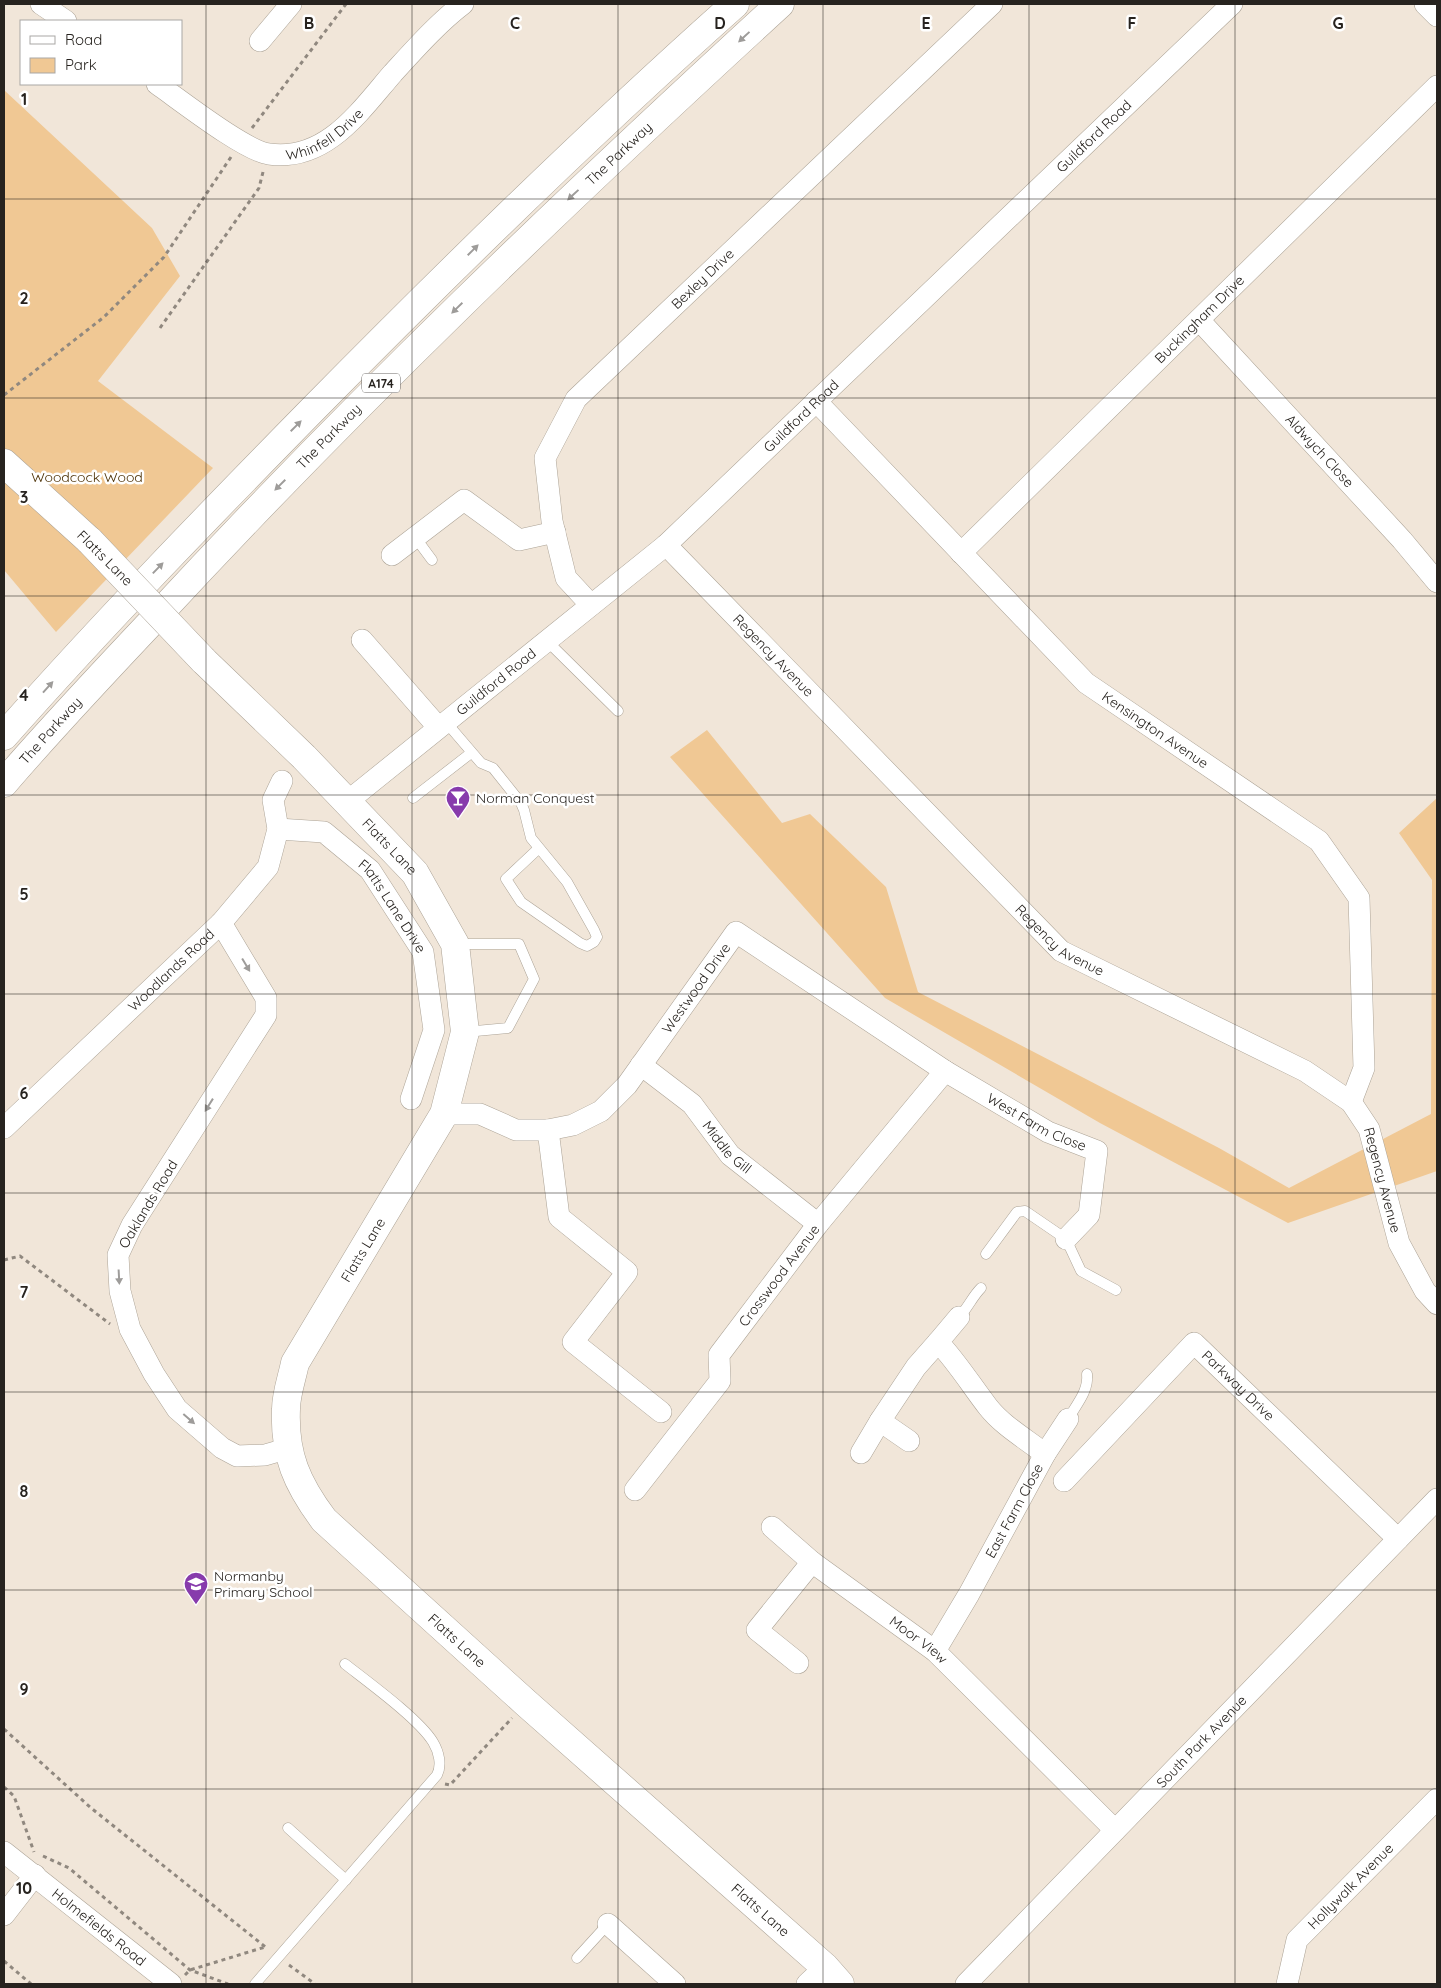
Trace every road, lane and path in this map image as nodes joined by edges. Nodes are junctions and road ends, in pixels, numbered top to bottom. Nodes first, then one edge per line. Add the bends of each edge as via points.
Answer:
1 (41, 4) edge
2 (290, 4) edge
3 (346, 4) edge
4 (463, 4) edge
5 (735, 4) edge
6 (780, 4) edge
7 (992, 4) edge
8 (1232, 4) edge
9 (1425, 4) edge
10 (1437, 16) edge
11 (65, 20) edge
12 (260, 41) dead end
13 (158, 85) edge
14 (1437, 86) edge
15 (241, 142) junction
16 (268, 154) junction
17 (1199, 320) junction
18 (160, 328) dead end
19 (4, 395) edge
20 (816, 401) junction
21 (4, 463) edge
22 (555, 532) junction
23 (415, 537) junction
24 (666, 545) junction
25 (961, 552) junction
26 (392, 555) dead end
27 (432, 560) dead end
28 (1437, 582) edge
29 (591, 604) junction
30 (362, 640) dead end
31 (546, 640) junction
32 (618, 711) dead end
33 (442, 724) junction
34 (4, 736) edge
35 (472, 753) junction
36 (282, 781) dead end
37 (4, 783) edge
38 (413, 798) dead end
39 (348, 801) junction
40 (278, 829) junction
41 (539, 848) junction
42 (432, 903) junction
43 (403, 921) junction
44 (221, 923) junction
45 (455, 944) junction
46 (466, 1032) junction
47 (641, 1065) junction
48 (945, 1070) junction
49 (411, 1099) dead end
50 (1351, 1102) junction
51 (444, 1114) junction
52 (4, 1128) edge
53 (548, 1130) junction
54 (818, 1224) junction
55 (1066, 1239) junction
56 (986, 1254) dead end
57 (4, 1260) edge
58 (981, 1288) dead end
59 (1116, 1290) dead end
60 (1437, 1304) edge
61 (959, 1317) joint
62 (130, 1329) junction
63 (938, 1342) junction
64 (1087, 1374) dead end
65 (661, 1412) dead end
66 (1068, 1419) joint
67 (880, 1422) junction
68 (909, 1441) dead end
69 (289, 1448) junction
70 (861, 1453) dead end
71 (1045, 1454) junction
72 (1064, 1481) dead end
73 (636, 1490) dead end
74 (1437, 1499) edge
75 (772, 1527) dead end
76 (1398, 1539) junction
77 (812, 1562) junction
78 (935, 1651) junction
79 (798, 1663) dead end
80 (346, 1664) dead end
81 (526, 1703) junction
82 (4, 1729) edge
83 (431, 1782) junction
84 (4, 1787) edge
85 (1437, 1800) edge
86 (288, 1828) dead end
87 (1115, 1830) junction
88 (27, 1851) dead end
89 (4, 1852) edge
90 (34, 1852) junction
91 (35, 1875) junction
92 (346, 1880) junction
93 (4, 1915) edge
94 (608, 1924) joint
95 (265, 1947) junction
96 (278, 1957) junction
97 (576, 1958) dead end
98 (4, 1961) edge
99 (190, 1970) junction
100 (824, 1978) edge
101 (177, 1981) edge
102 (31, 1984) edge
103 (228, 1984) edge
104 (255, 1984) edge
105 (314, 1984) edge
106 (675, 1984) edge
107 (966, 1984) edge
108 (1287, 1984) edge

1 - 11 street
2 - 12 street
3 - 15 path
4 - 16 street, Whinfell Drive via 394,73 359,115 332,139 297,153
34 -> 5 main road, A174 via 92,637 364,358 539,185
6 -> 37 main road, The Parkway / A174 via 566,201 369,395 249,516
7 - 22 street, Bexley Drive via 576,399 545,458
8 - 20 street, Guildford Road
9 - 10 street
13 - 15 street, Whinfell Drive
14 - 17 street, Buckingham Drive
15 - 16 street, Whinfell Drive
15 - 19 path via 164,257 104,317
16 - 18 path via 259,188
17 - 25 street, Buckingham Drive
17 - 28 street, Aldwych Close
20 - 24 street, Guildford Road
20 - 25 street, Kensington Avenue
21 - 39 main road, Flatts Lane, bridge via 90,541 203,660
22 - 23 street via 519,540 464,500
22 - 29 street, Bexley Drive via 566,578
23 - 26 street
23 - 27 lane
24 - 29 street, Guildford Road
24 - 50 street, Regency Avenue via 1061,951 1305,1072
25 - 50 street, Kensington Avenue via 1086,683 1319,841 1354,890 1359,898 1364,1068
29 - 31 street, Guildford Road
30 - 33 street
31 - 32 lane
31 - 33 street, Guildford Road
33 - 35 lane
33 - 39 street, Guildford Road
35 - 38 lane
35 - 41 lane via 481,763 493,768 521,804 527,830
36 - 40 street, Woodlands Road via 273,800
39 - 42 main road, Flatts Lane via 415,874
40 - 43 street, Flatts Lane Drive via 324,832 370,870
40 - 44 street, Woodlands Road via 268,867
41 - 41 lane via 567,882 594,930 597,937 587,946 521,902 506,879
42 - 43 street
42 - 45 main road, Flatts Lane
43 - 49 street, Flatts Lane Drive via 423,952 434,1030
44 - 52 street, Woodlands Road
44 -> 62 street, Oaklands Road via 266,998 266,1015 132,1225 118,1255 120,1292
45 - 46 main road, Flatts Lane
45 - 46 lane via 519,944 534,979 508,1028
46 - 51 main road, Flatts Lane
47 - 48 street, Westwood Drive via 736,932
47 - 53 street, Westwood Drive via 602,1111 573,1125
47 - 54 street, Middle Gill via 692,1104 730,1155
48 - 54 street, Crosswood Avenue
48 - 55 street, West Farm Close via 1048,1132 1097,1151 1089,1215
50 - 60 street, Regency Avenue via 1369,1129 1398,1243 1425,1291
51 - 53 street, Westwood Drive via 480,1114 516,1130
51 - 69 main road, Flatts Lane via 295,1364 286,1408
53 - 65 street via 559,1217 627,1272 573,1342
54 - 73 street, Crosswood Avenue via 719,1355 720,1381
55 - 56 lane via 1021,1210
55 - 59 lane via 1081,1271
57 - 62 path via 20,1256 116,1329
58 - 61 lane
61 - 63 street
62 -> 69 street, Oaklands Road via 177,1409 222,1448 237,1456 265,1455
63 - 67 street via 916,1367
63 - 71 street, East Farm Close via 962,1369 988,1407
64 - 66 lane via 1088,1382
66 - 71 street
67 - 68 street
67 - 70 street
69 - 81 main road, Flatts Lane via 304,1492 324,1520
71 - 78 street, East Farm Close
72 - 76 street, Parkway Drive via 1194,1343
74 - 76 street, South Park Avenue
75 - 77 street, Moor View
76 - 87 street, South Park Avenue
77 - 78 street, Moor View
77 - 79 street via 757,1630
78 - 87 street, Moor View
80 - 83 lane via 432,1741 440,1769
81 - 83 path via 450,1785
81 - 100 main road, Flatts Lane
82 - 95 path via 91,1808
83 - 92 lane
84 - 90 path via 14,1796
85 - 108 street, Hollywalk Avenue via 1297,1940
86 - 92 lane
87 - 107 street, South Park Avenue
88 - 90 path
89 - 91 street, Holmefields Road
90 - 99 path via 69,1868
91 - 93 street
91 - 101 street, Holmefields Road
92 - 96 lane
94 - 97 lane
94 - 106 street
95 - 96 path
95 - 99 path
96 - 104 lane
96 - 105 path
98 - 102 path
99 - 101 path
99 - 103 path

